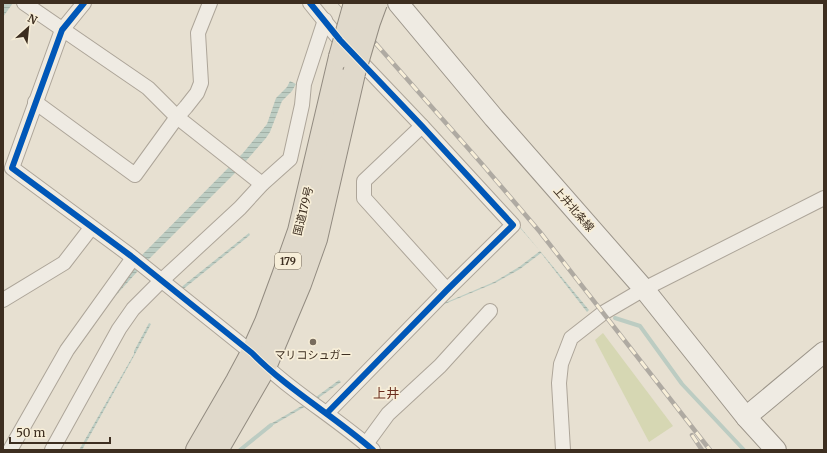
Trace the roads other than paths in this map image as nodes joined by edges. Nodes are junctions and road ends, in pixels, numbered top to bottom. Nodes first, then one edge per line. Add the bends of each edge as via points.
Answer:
1 (24, 3) edge
2 (84, 3) edge
3 (210, 3) edge
4 (310, 3) edge
5 (355, 3) edge
6 (376, 3) edge
7 (398, 3) edge
8 (325, 20) junction
9 (62, 30) junction
10 (34, 102) junction
11 (177, 117) junction
12 (422, 126) junction
13 (262, 184) junction
14 (824, 198) edge
15 (90, 228) junction
16 (132, 258) junction
17 (162, 281) junction
18 (644, 289) junction
19 (447, 290) junction
20 (3, 300) edge
21 (490, 311) dead end
22 (824, 352) edge
23 (258, 360) junction
24 (327, 413) junction
25 (746, 417) junction
26 (369, 447) edge
27 (10, 450) edge
28 (52, 450) edge
29 (197, 450) edge
30 (218, 450) edge
31 (562, 450) edge
32 (776, 450) edge

1 - 9 street
2 - 9 street
3 - 11 street via 198,33 201,83 197,93
4 - 8 street
5 - 23 highway, 国道179号 / 179, bridge via 299,231 266,322
6 - 23 highway, 国道179号 / 179, bridge via 354,73 316,239 300,284
7 - 18 main road, 上井北条線 via 494,118
8 - 12 street via 340,40
8 - 13 street via 304,84 302,106 290,158
9 - 10 street
9 - 11 street via 148,88
10 - 11 street via 135,175
10 - 15 street via 12,168
11 - 13 street
12 - 19 street via 364,181 364,198
12 - 19 street via 513,225
13 - 17 street
14 - 18 street
15 - 16 street
15 - 20 street via 64,263
16 - 17 street
16 - 27 street via 67,350
17 - 23 street
17 - 28 street via 133,309 119,329
18 - 25 main road, 上井北条線
18 - 31 street via 603,313 571,338 561,364 559,383
19 - 24 street
21 - 26 street via 440,366 388,414
22 - 25 main road
23 - 24 street
23 - 29 highway, 国道179号 / 179 via 237,381
23 - 30 highway, 国道179号 / 179
24 - 26 street
25 - 32 main road, 上井北条線

